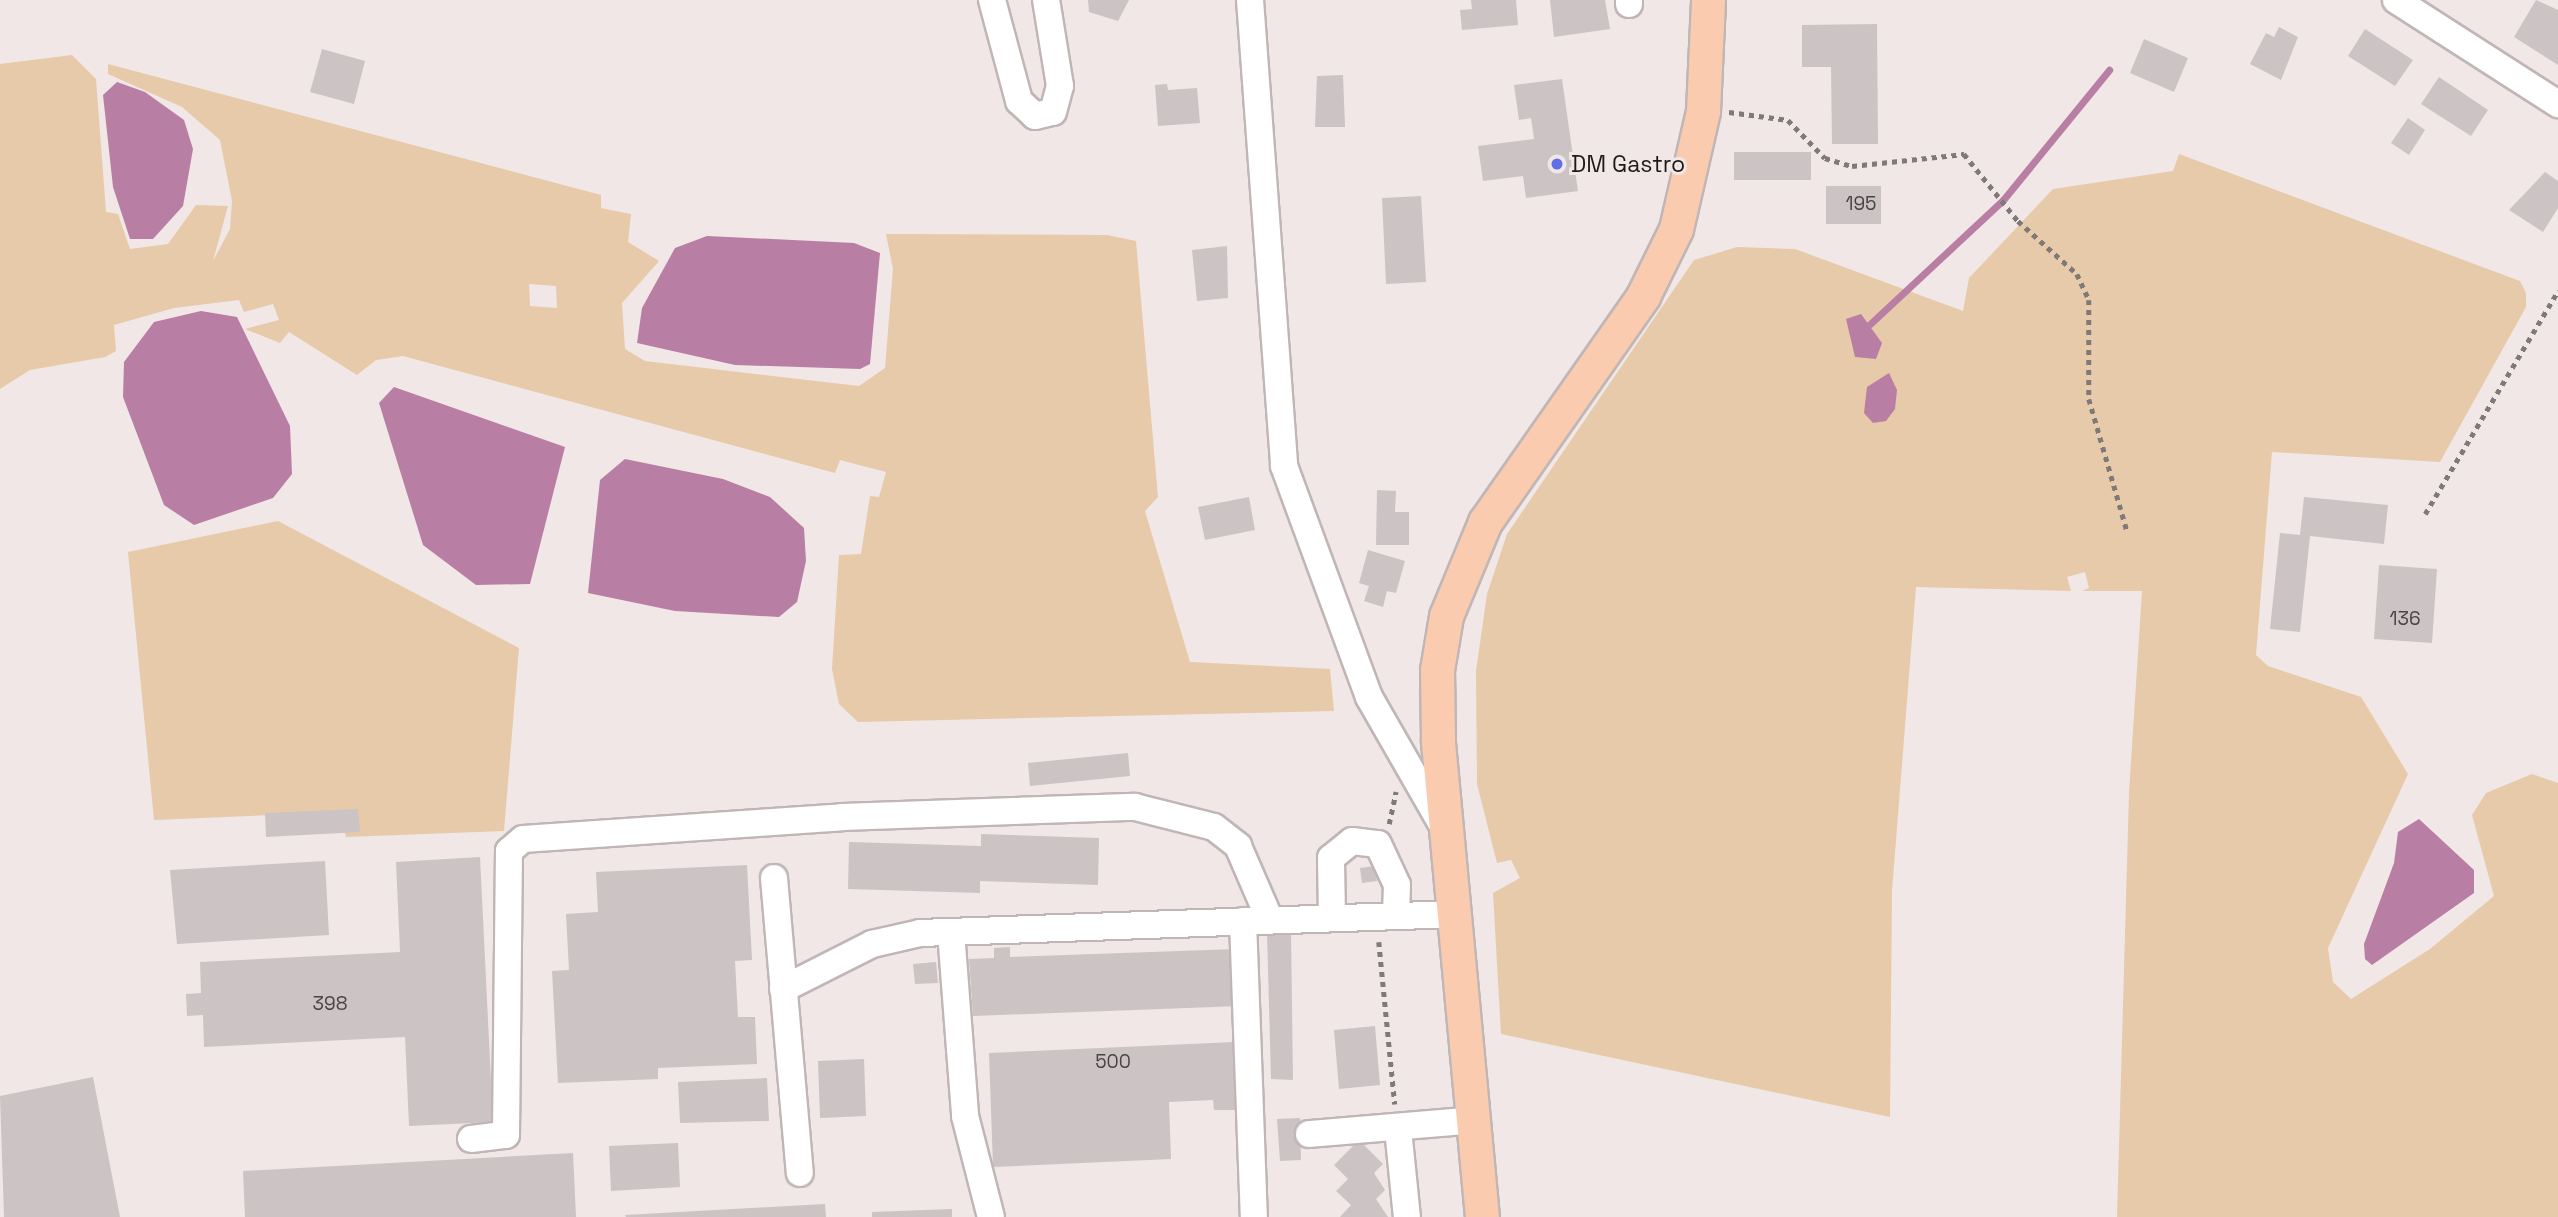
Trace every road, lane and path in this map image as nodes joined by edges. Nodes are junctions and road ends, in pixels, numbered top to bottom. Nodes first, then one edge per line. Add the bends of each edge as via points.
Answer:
1 (992, 0) edge
2 (1046, 0) edge
3 (1250, 0) edge
4 (1708, 0) edge
5 (2396, 0) edge
6 (2558, 103) edge
7 (1703, 111) junction
8 (2558, 291) edge
9 (2425, 514) dead end
10 (2127, 531) dead end
11 (1410, 785) dead end
12 (1445, 830) junction
13 (1387, 863) junction
14 (774, 878) dead end
15 (1455, 914) junction
16 (1386, 916) junction
17 (1332, 918) junction
18 (1270, 920) junction
19 (1243, 921) junction
20 (951, 932) junction
21 (783, 989) junction
22 (1475, 1120) junction
23 (1398, 1129) junction
24 (1309, 1134) dead end
25 (471, 1139) dead end
26 (800, 1173) dead end
27 (991, 1217) edge
28 (1254, 1217) edge
29 (1407, 1217) edge
30 (1482, 1217) edge

1 - 2 street via 1020,101 1035,116 1053,112 1060,86
3 - 12 street via 1284,466 1369,697
4 - 7 main road
5 - 6 street
7 - 10 path via 1768,113 1788,120 1825,158 1852,166 1964,154 2018,221 2077,274 2089,300 2089,399
7 - 12 main road via 1685,205 1661,263 1485,522 1463,567 1437,670
8 - 9 path
11 - 13 path via 1391,800
12 - 15 main road
13 - 16 street via 1397,885
13 - 17 street via 1378,844 1352,841 1331,858
14 - 21 street
15 - 16 street
15 - 22 main road
16 - 17 street
16 - 23 path
17 - 18 street
18 - 19 street
18 - 25 street via 1238,846 1214,827 1135,807 842,817 523,839 509,851 506,1135
19 - 20 street
19 - 28 street
20 - 21 street via 872,944
20 - 27 street via 965,1116
21 - 26 street
22 - 23 street
22 - 30 main road
23 - 24 street
23 - 29 street

